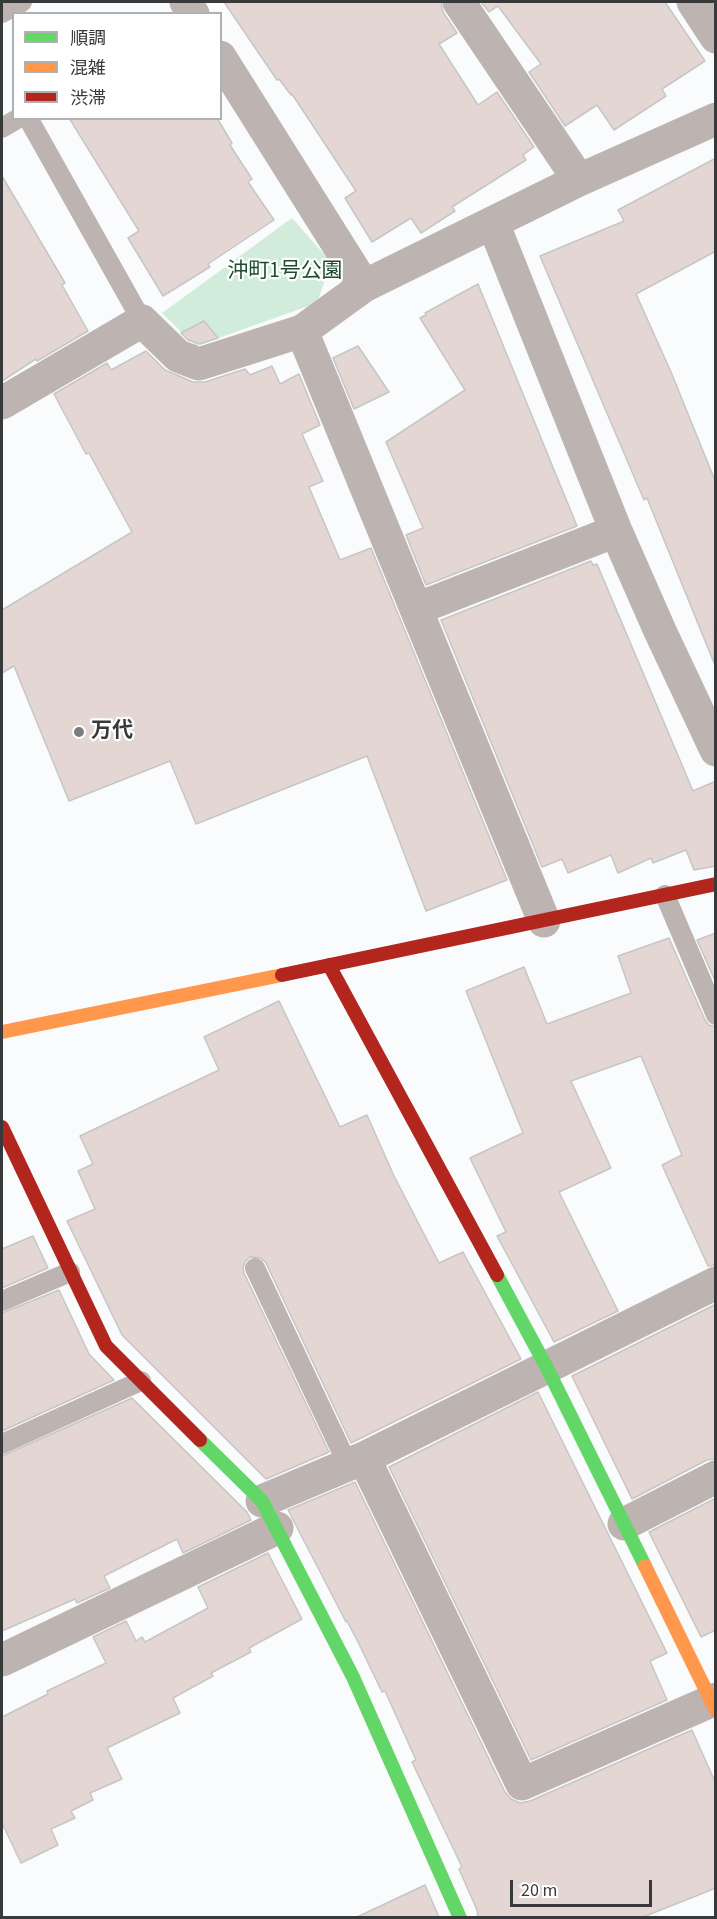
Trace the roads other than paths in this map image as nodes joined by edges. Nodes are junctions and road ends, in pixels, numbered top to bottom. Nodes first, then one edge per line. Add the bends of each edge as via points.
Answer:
1 (22, 2) edge
2 (459, 2) edge
3 (693, 2) edge
4 (2, 13) edge
5 (716, 37) edge
6 (222, 60) edge
7 (716, 119) edge
8 (16, 120) edge
9 (29, 120) edge
10 (2, 129) edge
11 (579, 180) junction
12 (493, 223) junction
13 (364, 286) junction
14 (142, 321) junction
15 (302, 330) junction
16 (2, 403) edge
17 (616, 531) junction
18 (417, 609) junction
19 (716, 750) edge
20 (716, 884) edge
21 (665, 895) junction
22 (544, 921) junction
23 (329, 965) junction
24 (716, 1015) edge
25 (2, 1032) edge
26 (2, 1127) edge
27 (255, 1268) dead end
28 (70, 1272) junction
29 (716, 1283) edge
30 (2, 1301) edge
31 (547, 1368) junction
32 (141, 1381) junction
33 (2, 1444) edge
34 (356, 1461) junction
35 (716, 1477) edge
36 (269, 1515) junction
37 (624, 1524) junction
38 (2, 1660) edge
39 (714, 1704) edge
40 (460, 1917) edge

1 - 4 lane
2 - 11 street
3 - 5 street
6 - 13 street
7 - 11 street
8 - 10 lane
9 - 14 lane
11 - 12 street
12 - 13 street
12 - 17 street
13 - 15 street
14 - 15 street via 178,357 199,364
14 - 16 street
15 - 18 street
17 - 18 street
17 - 19 street
18 - 22 street
20 - 21 street
21 - 22 street
21 - 24 lane
22 - 23 street
23 - 25 street
23 - 31 street
26 - 28 street
27 - 34 lane
28 - 30 lane
28 - 32 street via 106,1346
29 - 31 street
31 - 34 street
31 - 37 street
32 - 33 lane
32 - 36 street
34 - 36 street
34 - 39 street via 522,1784
35 - 37 street
36 - 38 street
36 - 40 street via 353,1677
37 - 39 street

